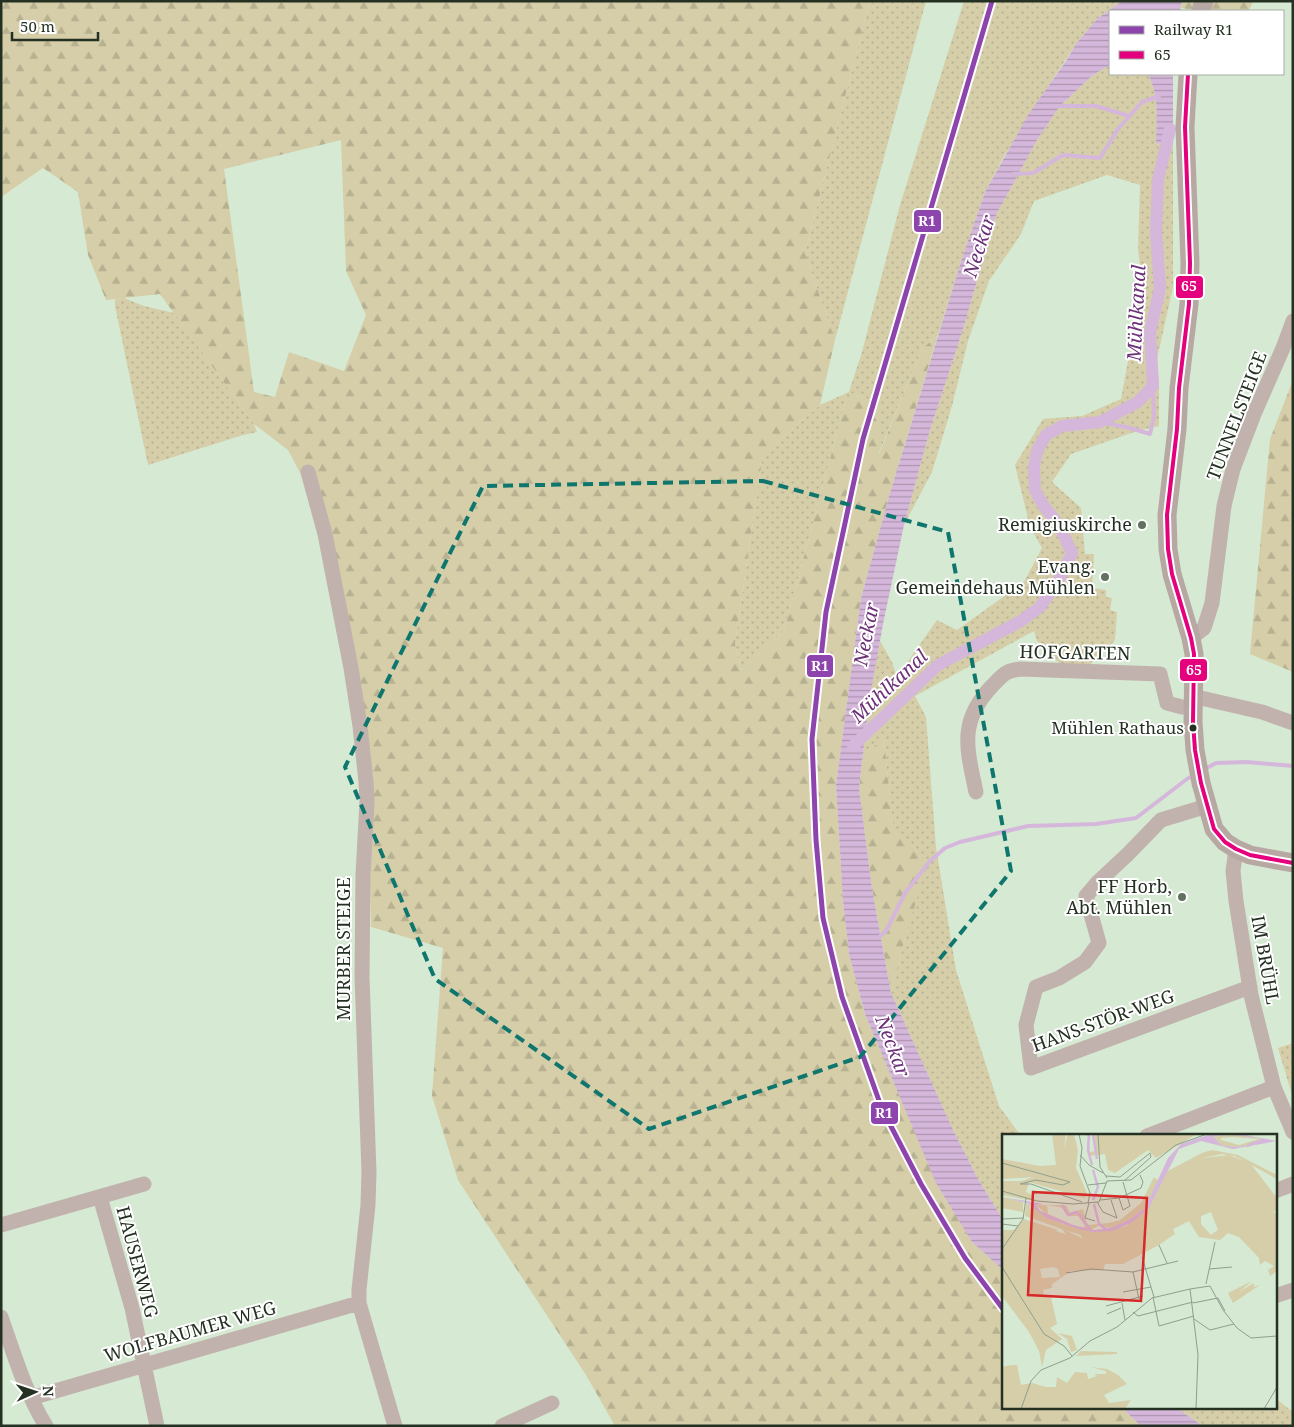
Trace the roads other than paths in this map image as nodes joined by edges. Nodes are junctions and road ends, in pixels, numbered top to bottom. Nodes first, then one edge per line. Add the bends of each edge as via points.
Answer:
1 (1188, 75) edge
2 (1293, 321) edge
3 (308, 472) dead end
4 (1191, 638) junction
5 (1194, 702) junction
6 (1293, 723) edge
7 (976, 792) dead end
8 (1207, 806) junction
9 (1236, 849) junction
10 (1293, 863) edge
11 (1250, 987) junction
12 (1274, 1087) junction
13 (1293, 1132) edge
14 (1152, 1134) edge
15 (144, 1184) dead end
16 (1293, 1184) edge
17 (1276, 1191) edge
18 (100, 1197) junction
19 (1, 1225) edge
20 (1293, 1290) edge
21 (1276, 1296) edge
22 (359, 1303) junction
23 (1, 1317) edge
24 (144, 1365) junction
25 (31, 1398) junction
26 (552, 1403) dead end
27 (46, 1426) edge
28 (157, 1426) edge
29 (395, 1426) edge
30 (502, 1426) edge

1 - 4 main road via 1185,127 1190,263 1167,515 1172,574
2 - 4 street, TUNNELSTEIGE via 1233,469 1224,506 1212,603 1204,628
3 - 22 street, MURBER STEIGE via 325,534 348,653 366,782 362,977 369,1172
4 - 5 main road
5 - 6 street via 1201,698
5 - 7 street, HOFGARTEN via 1182,707 1167,702 1160,674 1009,671 988,690 970,718 967,748
5 - 8 main road via 1196,755
8 - 9 main road via 1214,829
8 - 11 street, HANS-STÖR-WEG via 1161,820 1086,896 1099,943 1085,962 1036,988 1026,1024 1030,1068
9 - 10 main road
9 - 11 street, IM BRÜHL via 1235,892
11 - 12 street, IM BRÜHL
12 - 13 street, IM BRÜHL
12 - 14 street
15 - 18 street
16 - 17 street
18 - 19 street
18 - 24 street, HAUSERWEG via 132,1308
20 - 21 street
22 - 24 street, WOLFBAUMER WEG
22 - 29 street, MURBER STEIGE
23 - 25 street
24 - 25 street, WOLFBAUMER WEG
24 - 28 street, HAUSERWEG
25 - 27 street
26 - 30 street

